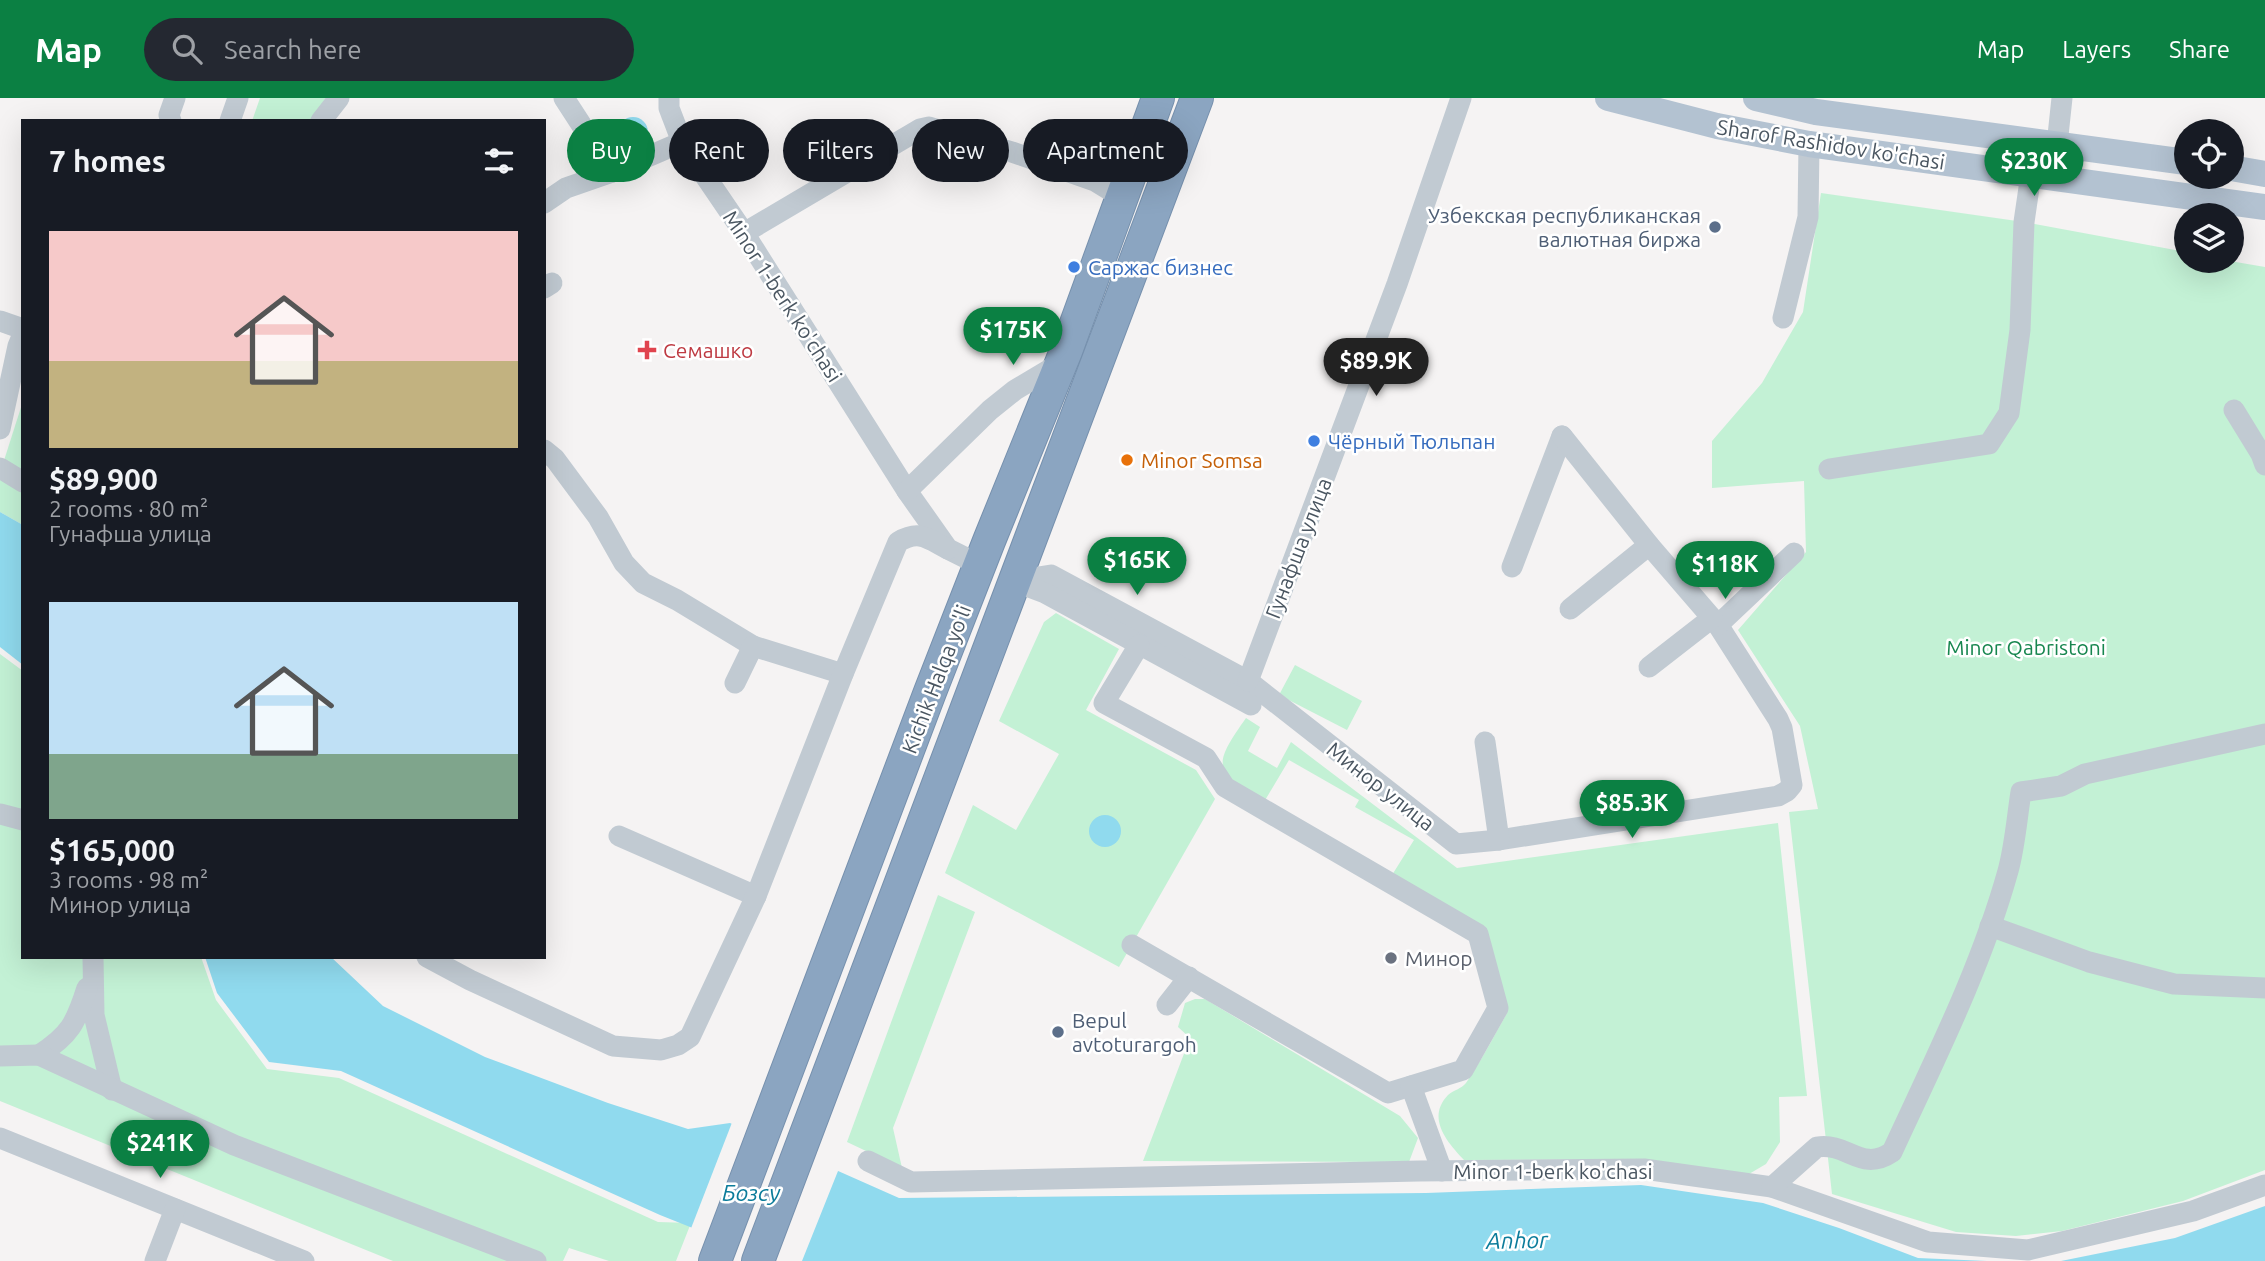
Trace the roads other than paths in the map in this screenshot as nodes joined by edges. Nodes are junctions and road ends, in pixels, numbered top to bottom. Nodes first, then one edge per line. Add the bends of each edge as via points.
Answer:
1 (238, 98) edge
2 (339, 98) edge
3 (564, 98) edge
4 (669, 98) edge
5 (1158, 98) edge
6 (1197, 98) edge
7 (1461, 98) edge
8 (1608, 98) edge
9 (1756, 98) edge
10 (2062, 98) edge
11 (231, 119) edge
12 (323, 119) edge
13 (578, 119) edge
14 (673, 119) edge
15 (1810, 144) junction
16 (2057, 145) junction
17 (2174, 160) edge
18 (2244, 170) edge
19 (2031, 174) junction
20 (2265, 174) edge
21 (583, 182) edge
22 (709, 182) edge
23 (1121, 197) junction
24 (546, 202) edge
25 (2265, 206) edge
26 (744, 233) junction
27 (1783, 318) dead end
28 (10, 327) edge
29 (1062, 362) junction
30 (2234, 410) dead end
31 (0, 429) edge
32 (546, 452) edge
33 (2265, 466) edge
34 (0, 468) edge
35 (1829, 469) dead end
36 (21, 481) edge
37 (907, 491) junction
38 (1649, 545) junction
39 (948, 549) junction
40 (1794, 553) dead end
41 (980, 565) junction
42 (1512, 567) dead end
43 (1014, 581) junction
44 (1570, 609) dead end
45 (1715, 621) junction
46 (1139, 645) junction
47 (753, 646) junction
48 (1649, 667) dead end
49 (843, 674) junction
50 (1248, 681) junction
51 (735, 683) dead end
52 (930, 692) junction
53 (1251, 705) dead end
54 (969, 706) junction
55 (2265, 734) edge
56 (1485, 742) dead end
57 (0, 814) edge
58 (21, 819) edge
59 (619, 836) dead end
60 (1499, 840) junction
61 (756, 896) junction
62 (1990, 926) junction
63 (1132, 945) dead end
64 (431, 959) edge
65 (93, 965) edge
66 (1189, 977) junction
67 (2265, 988) edge
68 (1167, 1005) dead end
69 (39, 1055) junction
70 (0, 1056) edge
71 (1411, 1086) junction
72 (112, 1090) junction
73 (0, 1138) edge
74 (868, 1161) dead end
75 (1443, 1171) junction
76 (2265, 1185) edge
77 (1773, 1187) junction
78 (175, 1209) junction
79 (155, 1261) edge
80 (304, 1261) edge
81 (536, 1261) edge
82 (715, 1261) edge
83 (758, 1261) edge

1 - 11 street
2 - 12 street
3 - 13 street
4 - 14 street, Minor 1-berk ko'chasi
5 - 23 highway, Kichik Halqa yo'li
6 - 43 highway, Kichik Halqa yo'li
7 - 50 street, Гунафша улица
8 - 15 main road, Sharof Rashidov ko'chasi
9 - 16 main road, Sharof Rashidov ko'chasi via 1816,112
10 - 16 street
15 - 19 main road, Sharof Rashidov ko'chasi
15 - 27 street via 1808,217
16 - 17 main road, Sharof Rashidov ko'chasi
18 - 20 main road
19 - 25 main road, Sharof Rashidov ko'chasi
19 - 35 street via 2009,413 1989,444
21 - 24 street
22 - 26 street, Minor 1-berk ko'chasi
23 - 26 street via 1095,181 929,127
23 - 29 highway, Kichik Halqa yo'li
26 - 37 street, Minor 1-berk ko'chasi
28 - 31 street via 18,346
29 - 37 street via 998,403
29 - 41 highway, Kichik Halqa yo'li
30 - 33 street
32 - 47 street via 643,583
34 - 36 street
37 - 39 street, Minor 1-berk ko'chasi
38 - 42 street via 1562,436
38 - 44 street
38 - 45 street
39 - 41 street, Minor 1-berk ko'chasi
39 - 49 street via 918,534 898,542
40 - 45 street
41 - 52 highway, Kichik Halqa yo'li
43 - 46 street
43 - 50 street, Минор улица via 1051,575
43 - 54 highway, Kichik Halqa yo'li
45 - 48 street
45 - 60 street, Минор улица via 1783,728 1792,785 1787,791
46 - 53 street
46 - 71 street via 1104,703 1206,758 1225,787 1478,934 1497,1008 1463,1070
47 - 49 street
47 - 51 street
49 - 61 street
50 - 60 street, Минор улица via 1456,844
52 - 54 highway
52 - 82 highway, Kichik Halqa yo'li
54 - 83 highway, Kichik Halqa yo'li
55 - 62 street via 2021,792 2009,869
56 - 60 street
57 - 58 street
59 - 61 street
61 - 64 street via 690,1037 661,1051 613,1046
62 - 67 street via 2089,962 2174,984
62 - 77 street via 1892,1152 1872,1161 1817,1147
63 - 66 street
65 - 69 street via 78,1016 61,1041
65 - 72 street via 94,1014
66 - 68 street
66 - 71 street via 1388,1093
69 - 70 street
69 - 72 street
71 - 75 street
72 - 81 street via 234,1145
73 - 78 street
74 - 75 street, Minor 1-berk ko'chasi via 911,1182
75 - 77 street, Minor 1-berk ko'chasi via 1644,1169
76 - 77 street, Minor 1-berk ko'chasi via 2193,1211 2028,1250 1928,1242
78 - 79 street
78 - 80 street

